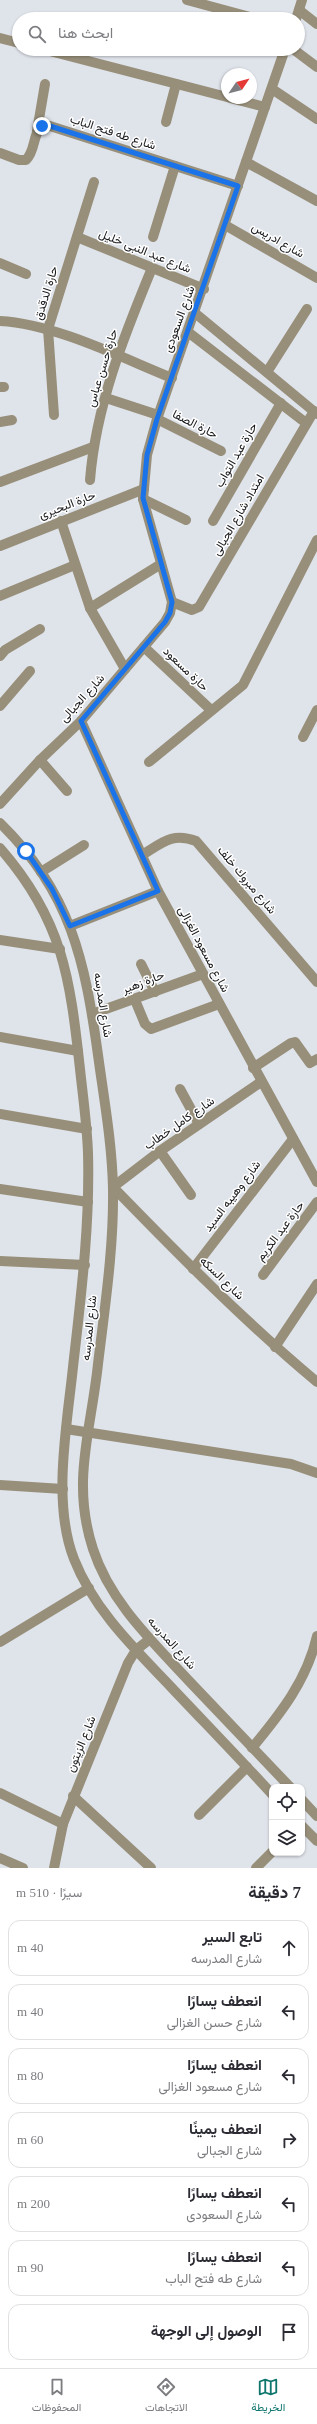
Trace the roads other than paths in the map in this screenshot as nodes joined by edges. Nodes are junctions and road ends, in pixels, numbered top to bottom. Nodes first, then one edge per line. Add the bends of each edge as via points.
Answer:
1 (187, 0) edge
2 (302, 0) edge
3 (231, 12) edge
4 (298, 12) edge
5 (305, 19) edge
6 (317, 24) edge
7 (0, 38) edge
8 (12, 41) edge
9 (69, 56) edge
10 (283, 56) edge
11 (302, 56) edge
12 (317, 67) edge
13 (45, 84) dead end
14 (176, 84) junction
15 (272, 89) junction
16 (221, 96) edge
17 (253, 104) edge
18 (265, 107) junction
19 (317, 119) edge
20 (166, 122) dead end
21 (37, 130) junction
22 (0, 153) edge
23 (246, 162) junction
24 (175, 166) junction
25 (94, 182) dead end
26 (238, 186) junction
27 (317, 201) edge
28 (225, 225) junction
29 (77, 237) junction
30 (153, 237) dead end
31 (0, 263) edge
32 (152, 268) junction
33 (26, 274) dead end
34 (317, 278) edge
35 (204, 289) junction
36 (307, 309) dead end
37 (195, 313) junction
38 (0, 321) edge
39 (48, 329) junction
40 (188, 332) junction
41 (116, 355) junction
42 (263, 369) junction
43 (172, 378) junction
44 (250, 379) junction
45 (106, 398) junction
46 (281, 403) junction
47 (315, 412) edge
48 (54, 415) dead end
49 (158, 417) junction
50 (12, 420) dead end
51 (0, 422) edge
52 (306, 423) junction
53 (93, 447) junction
54 (221, 451) dead end
55 (90, 480) dead end
56 (0, 482) edge
57 (144, 494) junction
58 (186, 520) dead end
59 (61, 521) junction
60 (213, 521) dead end
61 (317, 540) edge
62 (0, 546) edge
63 (75, 564) junction
64 (161, 564) junction
65 (0, 596) edge
66 (172, 602) junction
67 (90, 608) junction
68 (40, 629) dead end
69 (144, 647) junction
70 (0, 656) edge
71 (125, 669) junction
72 (30, 671) dead end
73 (0, 706) edge
74 (211, 710) junction
75 (317, 710) edge
76 (81, 721) junction
77 (303, 737) dead end
78 (40, 760) junction
79 (149, 762) dead end
80 (67, 791) dead end
81 (0, 804) edge
82 (0, 823) edge
83 (84, 845) dead end
84 (0, 848) edge
85 (142, 855) junction
86 (41, 872) junction
87 (158, 891) junction
88 (70, 926) junction
89 (0, 940) edge
90 (60, 949) junction
91 (141, 964) dead end
92 (202, 974) junction
93 (317, 982) edge
94 (155, 992) junction
95 (135, 1000) junction
96 (218, 1004) junction
97 (92, 1014) junction
98 (0, 1037) edge
99 (78, 1051) junction
100 (317, 1058) edge
101 (253, 1068) junction
102 (261, 1082) junction
103 (180, 1089) dead end
104 (0, 1114) edge
105 (199, 1124) junction
106 (86, 1129) junction
107 (293, 1139) junction
108 (160, 1151) junction
109 (317, 1182) edge
110 (113, 1187) junction
111 (0, 1189) edge
112 (191, 1195) dead end
113 (88, 1202) junction
114 (317, 1202) edge
115 (0, 1261) edge
116 (84, 1265) junction
117 (193, 1269) junction
118 (263, 1275) dead end
119 (317, 1284) edge
120 (275, 1347) junction
121 (317, 1382) edge
122 (66, 1429) junction
123 (87, 1433) junction
124 (317, 1474) edge
125 (0, 1485) edge
126 (63, 1489) junction
127 (89, 1588) junction
128 (317, 1636) edge
129 (150, 1639) junction
130 (0, 1642) edge
131 (136, 1650) junction
132 (252, 1748) junction
133 (246, 1767) junction
134 (287, 1784) edge
135 (269, 1791) edge
136 (0, 1793) edge
137 (73, 1796) junction
138 (305, 1803) edge
139 (199, 1815) dead end
140 (317, 1816) edge
141 (63, 1824) junction
142 (305, 1829) edge
143 (317, 1841) edge
144 (269, 1855) edge
145 (0, 1858) edge
146 (57, 1866) edge
147 (23, 1868) edge
148 (151, 1868) edge
149 (256, 1868) edge

1 - 3 street
2 - 4 street
5 - 6 street
7 - 8 street
9 - 14 street
10 - 15 street, شارع السعودى
11 - 12 street
13 - 21 street
14 - 16 street
14 - 20 street
15 - 18 street, شارع السعودى
15 - 19 street
17 - 18 street
18 - 23 street, شارع السعودى
21 - 22 street via 31,155 26,160
21 - 24 street, شارع طه فتح الباب via 42,126 50,126
23 - 26 street, شارع السعودى
23 - 27 street
24 - 26 street, شارع طه فتح الباب
24 - 30 street
25 - 29 street, حارة الدقدق
26 - 28 street, شارع السعودى
28 - 34 street, شارع ادريس
28 - 35 street, شارع السعودى
29 - 32 street, شارع عبد النبى خليل
29 - 39 street, حارة الدقدق
31 - 33 street
32 - 35 street, شارع عبد النبى خليل
32 - 41 street, حارة حسن عباس
35 - 37 street, شارع السعودى
36 - 42 street
37 - 40 street, شارع السعودى
37 - 42 street
38 - 39 street
39 - 41 street
39 - 48 street, حارة الدقدق
40 - 43 street, شارع السعودى
40 - 44 street
41 - 43 street
41 - 45 street, حارة حسن عباس
42 - 44 street
42 - 47 street
43 - 49 street, شارع السعودى
44 - 46 street
45 - 49 street, حارة الصفا
45 - 53 street, حارة حسن عباس
46 - 52 street
46 - 60 street, حارة عبد التواب
47 - 52 street, امتداد شارع الجبالى
49 - 54 street, حارة الصفا
49 - 57 street, شارع السعودى via 147,455
50 - 51 street
52 - 66 street, امتداد شارع الجبالى via 199,607 192,610
53 - 55 street, حارة حسن عباس
53 - 56 street
57 - 58 street
57 - 59 street, حارة البحيرى
57 - 64 street, شارع السعودى
59 - 62 street, حارة البحيرى
59 - 63 street
61 - 74 street via 243,684
63 - 65 street
63 - 67 street
64 - 66 street, شارع السعودى
64 - 67 street
66 - 69 street, شارع الجبالى via 165,622
67 - 71 street
68 - 70 street via 5,650
69 - 71 street, شارع الجبالى
69 - 74 street, حارة مسعود
71 - 76 street, شارع الجبالى
72 - 73 street
74 - 79 street
75 - 77 street
76 - 78 street, شارع الجبالى
76 - 85 street, شارع مسعود الغزالى
78 - 80 street
78 - 81 street, شارع الجبالى
82 - 86 street, شارع المدرسه
83 - 86 street
84 - 90 street, شارع المدرسه via 14,864 41,905
85 - 87 street, شارع مسعود الغزالى
85 - 93 street, شارع مبروك خلف via 170,838 184,837 196,841
86 - 88 street, شارع المدرسه
87 - 88 street
87 - 92 street, شارع مسعود الغزالى
88 - 97 street, شارع المدرسه via 84,969
89 - 90 street
90 - 99 street, شارع المدرسه via 71,992
91 - 94 street
92 - 94 street, حارة زهير
92 - 96 street, شارع مسعود الغزالى
94 - 95 street, حارة زهير
95 - 96 street via 145,1024 151,1029
95 - 97 street, حارة زهير
96 - 101 street, شارع مسعود الغزالى
97 - 110 street, شارع المدرسه via 109,1135
98 - 99 street
99 - 106 street, شارع المدرسه
100 - 101 street via 310,1063 298,1045 291,1043
101 - 102 street, شارع مسعود الغزالى
102 - 105 street, شارع كامل خطاب
102 - 107 street, شارع مسعود الغزالى
103 - 105 street
104 - 106 street
105 - 108 street, شارع كامل خطاب
106 - 113 street, شارع المدرسه
107 - 109 street, شارع مسعود الغزالى
107 - 117 street, شارع وهيبه السيد
108 - 110 street, شارع كامل خطاب
108 - 112 street
110 - 117 street, شارع السكه
110 - 123 street, شارع المدرسه via 108,1276 98,1367
111 - 113 street
113 - 116 street, شارع المدرسه
114 - 118 street, حارة عبد الكريم
115 - 116 street
116 - 122 street, شارع المدرسه
117 - 120 street, شارع السكه
119 - 120 street
120 - 121 street, شارع السكه
122 - 123 street
122 - 126 street, شارع المدرسه
123 - 124 street via 291,1464
123 - 129 street, شارع المدرسه via 81,1478 88,1533 111,1590
125 - 126 street
126 - 127 street, شارع المدرسه via 68,1541
127 - 130 street
127 - 131 street, شارع المدرسه via 106,1615
128 - 132 street via 305,1674 284,1710
129 - 131 street, شارع الزيتون
129 - 132 street, شارع المدرسه
131 - 133 street, شارع المدرسه
131 - 137 street, شارع الزيتون via 128,1663
132 - 134 street, شارع المدرسه
133 - 135 street, شارع المدرسه
133 - 139 street
136 - 141 street
137 - 141 street, شارع الزيتون
137 - 148 street
138 - 140 street
141 - 146 street, شارع الزيتون
142 - 143 street
144 - 149 street
145 - 147 street

